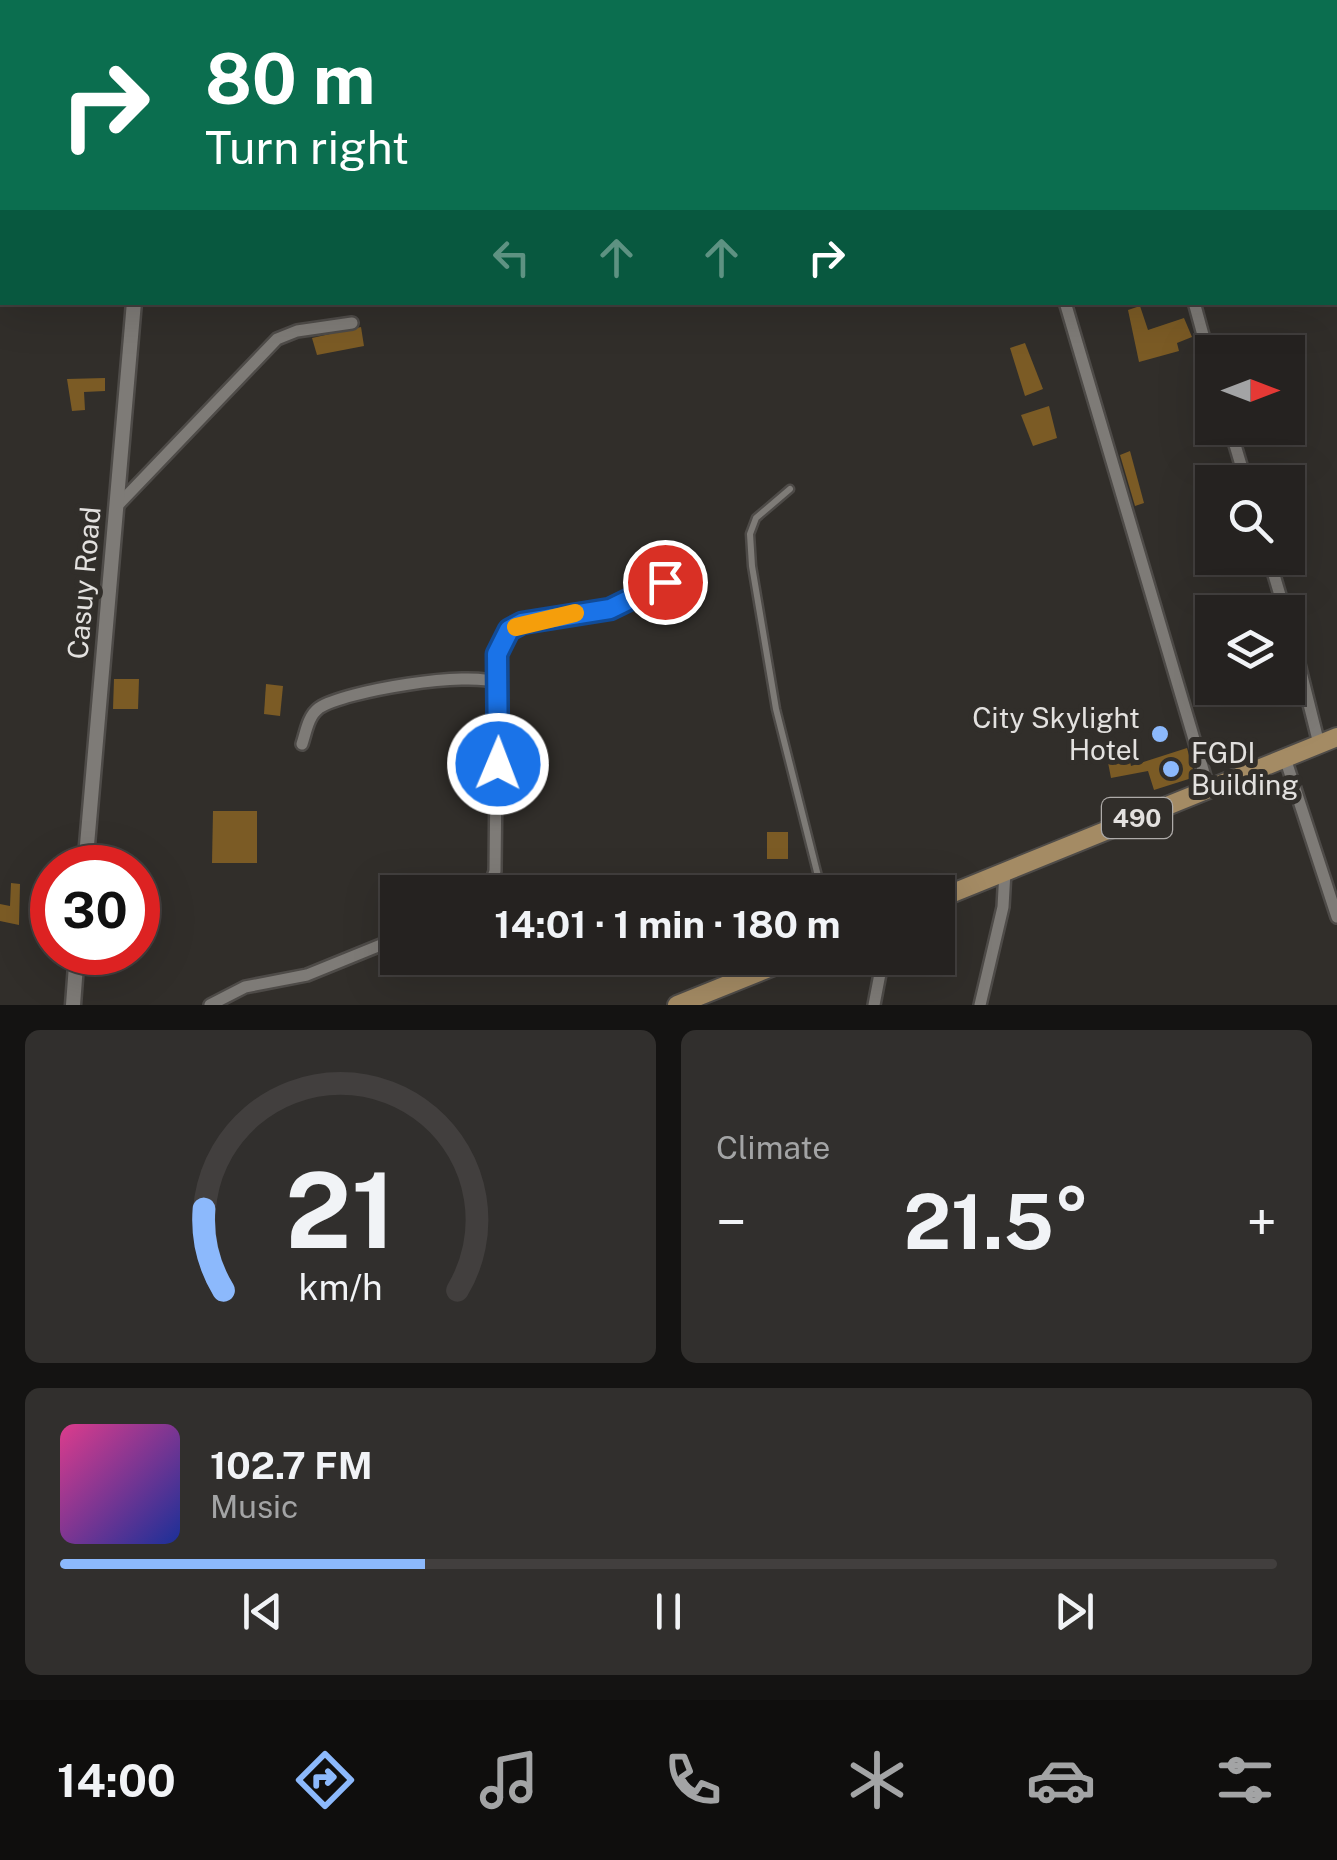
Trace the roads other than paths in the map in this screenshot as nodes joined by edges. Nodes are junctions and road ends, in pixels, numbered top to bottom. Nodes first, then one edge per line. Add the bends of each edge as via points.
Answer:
1 (134, 305) edge
2 (1066, 305) edge
3 (1195, 305) edge
4 (352, 322) dead end
5 (1203, 335) edge
6 (790, 489) dead end
7 (116, 507) junction
8 (665, 582) dead end
9 (1305, 671) edge
10 (497, 683) junction
11 (1328, 741) edge
12 (302, 744) dead end
13 (1285, 758) junction
14 (1209, 790) junction
15 (87, 845) edge
16 (1005, 871) junction
17 (494, 875) edge
18 (818, 875) edge
19 (955, 892) edge
20 (1337, 917) edge
21 (380, 945) edge
22 (75, 975) edge
23 (752, 975) edge
24 (880, 975) edge
25 (73, 1005) edge
26 (210, 1005) edge
27 (677, 1005) edge
28 (874, 1005) edge
29 (980, 1005) edge

1 - 7 street, Casuy Road
2 - 14 street
3 - 5 street
4 - 7 street via 278,339
6 - 18 lane via 756,518 752,566 776,709
7 - 15 street, Casuy Road
8 - 10 lane via 610,609 509,630 497,654
9 - 11 street
10 - 12 street via 413,682 322,706
10 - 17 street
11 - 13 main road, 490
13 - 14 main road, 490
13 - 20 street
14 - 16 main road, 490
16 - 19 main road, 490
16 - 29 street
21 - 26 street via 306,975 245,987
22 - 25 street
23 - 27 main road
24 - 28 street

